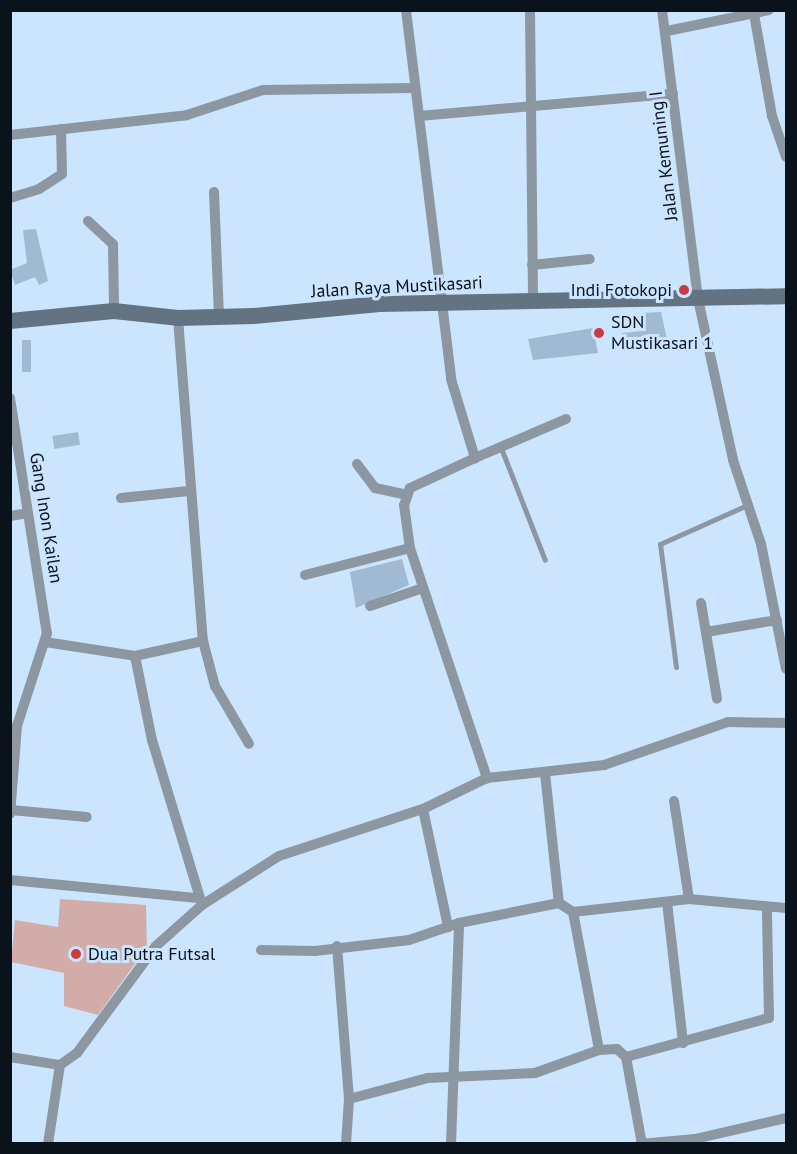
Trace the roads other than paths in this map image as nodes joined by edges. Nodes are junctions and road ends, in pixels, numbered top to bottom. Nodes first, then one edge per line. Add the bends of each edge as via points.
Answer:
1 (406, 10) edge
2 (530, 10) edge
3 (662, 10) edge
4 (769, 10) edge
5 (733, 14) edge
6 (754, 14) junction
7 (667, 31) junction
8 (415, 88) junction
9 (674, 94) junction
10 (530, 106) junction
11 (419, 116) junction
12 (61, 129) junction
13 (10, 135) edge
14 (786, 157) edge
15 (214, 192) dead end
16 (10, 198) edge
17 (88, 221) dead end
18 (590, 259) dead end
19 (532, 265) junction
20 (786, 296) edge
21 (698, 299) junction
22 (533, 300) junction
23 (444, 304) junction
24 (114, 311) junction
25 (219, 315) junction
26 (178, 318) junction
27 (10, 321) edge
28 (10, 398) edge
29 (566, 419) dead end
30 (501, 448) junction
31 (475, 458) junction
32 (357, 464) dead end
33 (189, 490) junction
34 (404, 494) junction
35 (120, 498) dead end
36 (747, 506) junction
37 (28, 513) junction
38 (10, 516) edge
39 (410, 548) junction
40 (545, 560) dead end
41 (305, 575) dead end
42 (423, 588) junction
43 (701, 603) dead end
44 (370, 606) dead end
45 (777, 620) junction
46 (706, 632) junction
47 (203, 641) junction
48 (45, 642) junction
49 (135, 656) junction
50 (676, 667) dead end
51 (786, 669) edge
52 (717, 699) dead end
53 (786, 723) edge
54 (249, 744) dead end
55 (545, 773) junction
56 (487, 778) junction
57 (674, 801) dead end
58 (423, 809) junction
59 (11, 812) edge
60 (87, 817) dead end
61 (10, 880) edge
62 (689, 899) junction
63 (200, 901) junction
64 (667, 902) junction
65 (559, 903) junction
66 (786, 908) edge
67 (766, 909) junction
68 (573, 912) junction
69 (459, 923) junction
70 (448, 927) junction
71 (337, 946) junction
72 (261, 950) dead end
73 (683, 1043) junction
74 (599, 1050) junction
75 (626, 1056) junction
76 (10, 1057) edge
77 (60, 1065) junction
78 (451, 1075) junction
79 (349, 1099) junction
80 (786, 1118) edge
81 (48, 1143) edge
82 (346, 1143) edge
83 (451, 1143) edge
84 (641, 1143) edge

1 - 8 street
2 - 10 street
3 - 7 street, Jalan Kemuning I
4 - 6 street
5 - 6 street
5 - 7 street
6 - 14 street via 772,116
7 - 9 street, Jalan Kemuning I
8 - 11 street
8 - 12 street via 263,90 187,115
9 - 10 street
9 - 21 street, Jalan Kemuning I
10 - 11 street
10 - 19 street
11 - 23 street
12 - 13 street
12 - 16 street via 62,174 39,189
15 - 25 street
17 - 24 street via 113,244
18 - 19 street
19 - 22 street
20 - 21 main road, Jalan Raya Mustikasari
21 - 22 main road, Jalan Raya Mustikasari
21 - 36 street, Jalan Kemuning I
22 - 23 main road, Jalan Raya Mustikasari
23 - 25 main road, Jalan Raya Mustikasari
23 - 31 street via 451,379
24 - 26 main road, Jalan Raya Mustikasari
24 - 27 main road, Jalan Raya Mustikasari
25 - 26 main road, Jalan Raya Mustikasari
26 - 33 street
28 - 37 street, Gang Inon Kailan
29 - 30 street
30 - 31 street
30 - 40 lane
31 - 34 street
32 - 34 street via 375,488
33 - 35 street
33 - 47 street
34 - 39 street
36 - 45 street, Jalan Kemuning I via 761,544
36 - 50 lane via 660,544
37 - 38 street
37 - 48 street, Gang Inon Kailan
39 - 41 street
39 - 42 street
42 - 44 street
42 - 56 street
43 - 46 street
45 - 46 street
45 - 51 street, Jalan Kemuning I
46 - 52 street
47 - 49 street
47 - 54 street via 215,686
48 - 49 street
48 - 59 street via 17,726
49 - 63 street via 152,740
53 - 55 street via 728,722 604,765
55 - 56 street
55 - 65 street
56 - 58 street
57 - 62 street
58 - 63 street via 279,856
58 - 70 street
59 - 60 street
61 - 63 street
62 - 64 street
62 - 67 street
63 - 77 street via 156,946 89,1042
64 - 68 street
64 - 73 street
65 - 68 street
65 - 69 street
66 - 67 street
67 - 73 street via 769,1018
68 - 74 street
69 - 70 street
69 - 78 street via 459,1000
70 - 71 street via 410,940
71 - 72 street
71 - 79 street
73 - 75 street
74 - 75 street via 617,1049
74 - 78 street via 535,1073
75 - 84 street
76 - 77 street
77 - 81 street
78 - 79 street
78 - 83 street
79 - 82 street
80 - 84 street via 695,1139

